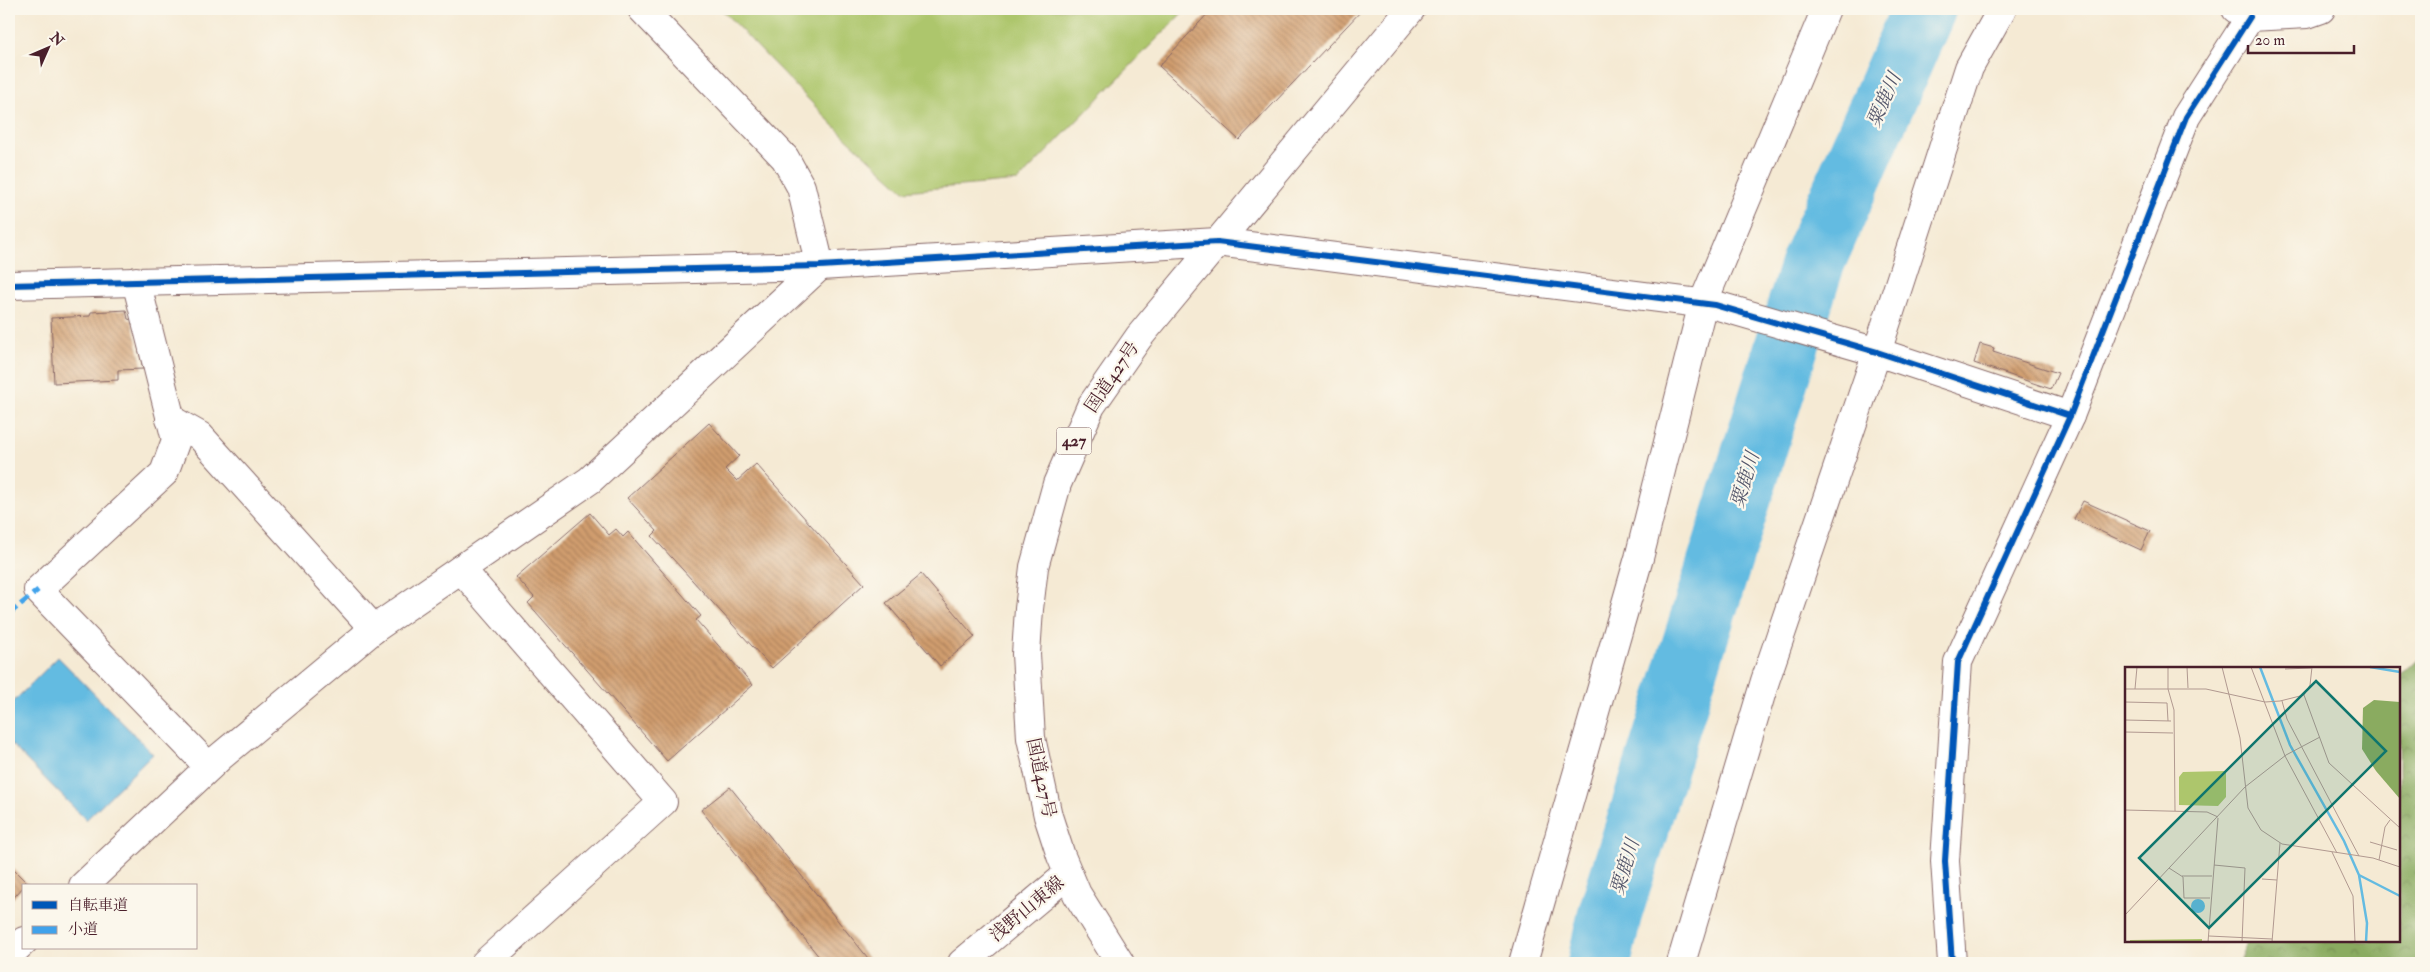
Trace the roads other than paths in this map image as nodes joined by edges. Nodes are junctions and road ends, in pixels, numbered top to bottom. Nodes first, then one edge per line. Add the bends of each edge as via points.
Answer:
1 (642, 9) edge
2 (1411, 9) edge
3 (1826, 9) edge
4 (2002, 9) edge
5 (2321, 9) edge
6 (2243, 13) edge
7 (1217, 242) junction
8 (820, 266) junction
9 (136, 280) junction
10 (9, 285) edge
11 (1709, 304) junction
12 (1870, 350) junction
13 (2070, 416) junction
14 (170, 419) junction
15 (461, 569) junction
16 (374, 629) junction
17 (209, 767) junction
18 (1068, 874) junction
19 (85, 884) edge
20 (22, 943) edge
21 (9, 955) edge
22 (484, 963) edge
23 (962, 963) edge
24 (1120, 963) edge
25 (1523, 963) edge
26 (1681, 963) edge
27 (1952, 963) edge

1 - 8 main road via 785,158 801,188
2 - 7 main road, 国道427号 / 427
3 - 11 main road
4 - 12 main road via 1969,68
5 - 6 main road via 2307,14
6 - 13 main road via 2186,117
7 - 8 main road
7 - 11 main road
7 - 18 main road, 国道427号 / 427 via 1139,337 1090,406 1057,484 1034,567 1026,654 1031,738 1048,816
8 - 9 main road
8 - 15 main road via 590,480
9 - 10 main road
9 - 14 main road
11 - 12 main road
11 - 25 main road
12 - 13 main road
12 - 26 main road via 1765,681
13 - 27 main road via 1958,662 1945,861
14 - 16 main road via 200,436
14 - 17 main road via 176,440 164,472 38,590
15 - 16 main road
15 - 22 main road via 662,802
16 - 17 main road
17 - 19 main road
18 - 23 main road, 浅野山東線
18 - 24 main road, 国道427号 / 427
20 - 21 main road

